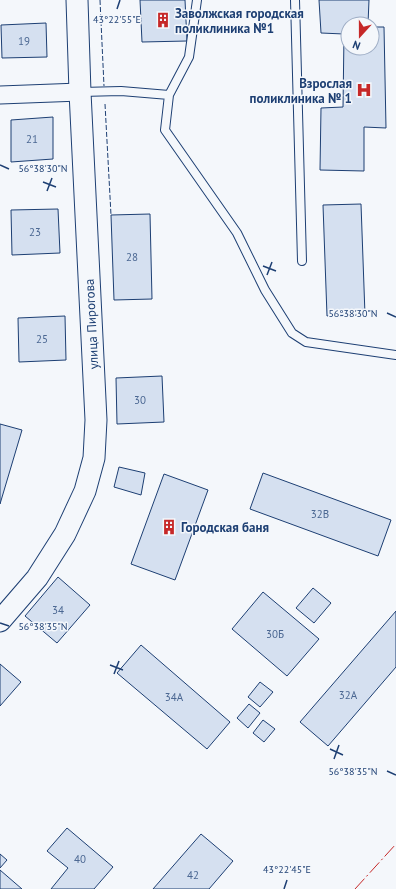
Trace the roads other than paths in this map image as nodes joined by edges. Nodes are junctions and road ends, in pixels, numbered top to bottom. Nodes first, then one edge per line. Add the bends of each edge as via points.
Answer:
1 (77, 0) edge
2 (197, 0) edge
3 (295, 0) edge
4 (80, 92) junction
5 (0, 95) edge
6 (169, 95) junction
7 (302, 260) dead end
8 (396, 355) edge
9 (0, 621) edge

1 - 4 street, улица Пирогова
2 - 6 lane via 189,57
3 - 7 lane
4 - 5 street
4 - 6 lane via 121,91
4 - 9 street, улица Пирогова via 96,420 94,458 85,491 65,534 36,578
6 - 8 lane via 165,130 237,233 265,290 292,333 306,342

